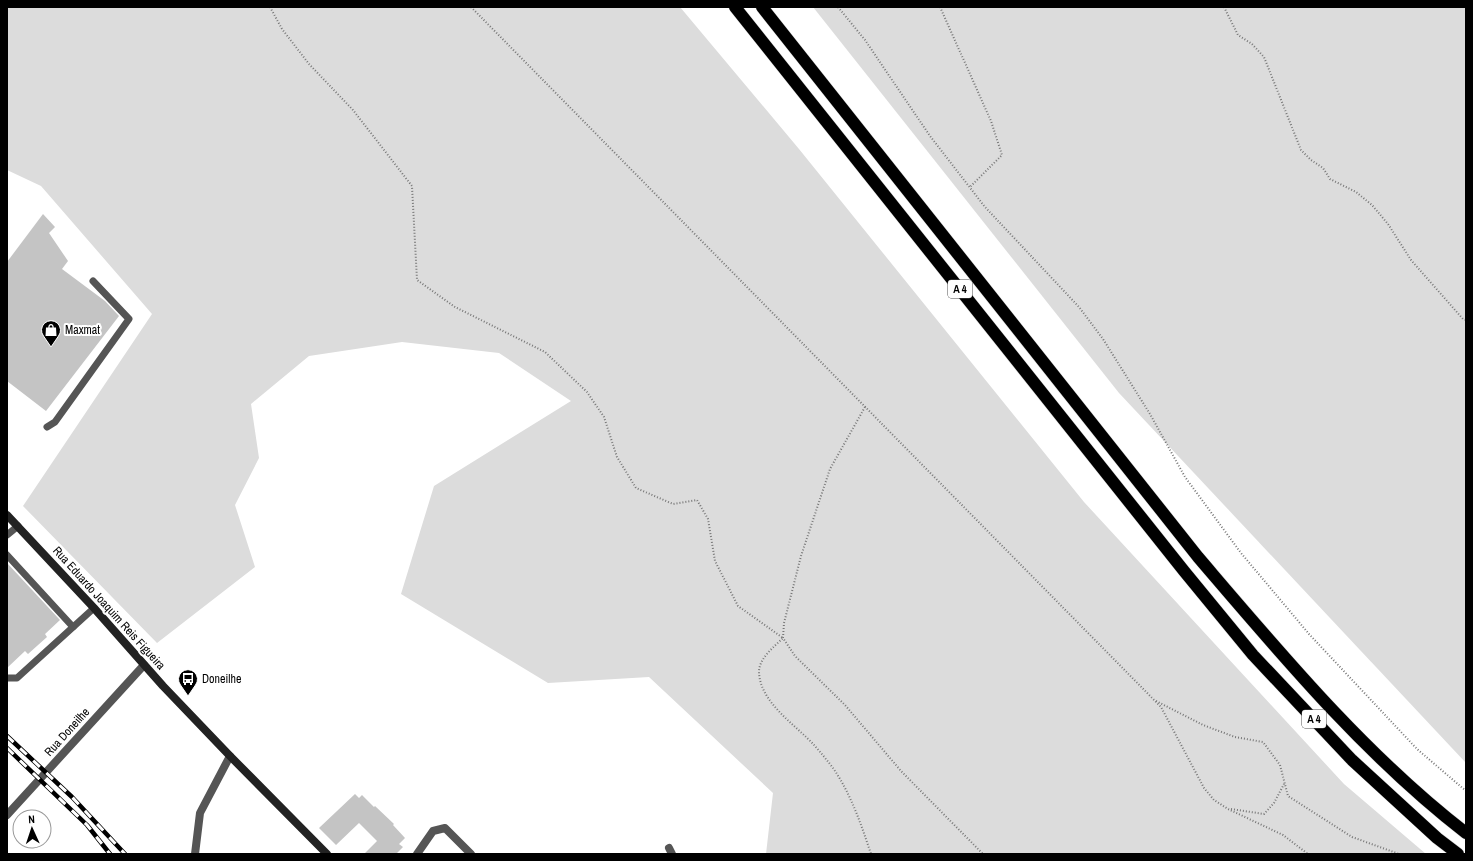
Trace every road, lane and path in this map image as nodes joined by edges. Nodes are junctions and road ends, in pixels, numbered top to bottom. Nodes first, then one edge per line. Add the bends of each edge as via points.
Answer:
1 (270, 7) edge
2 (471, 7) edge
3 (735, 7) edge
4 (762, 7) edge
5 (838, 7) edge
6 (940, 7) edge
7 (1224, 7) edge
8 (970, 187) junction
9 (93, 281) dead end
10 (1466, 320) edge
11 (865, 407) junction
12 (47, 427) dead end
13 (7, 515) edge
14 (18, 526) junction
15 (7, 535) edge
16 (7, 555) edge
17 (94, 608) junction
18 (73, 627) junction
19 (783, 638) junction
20 (144, 665) junction
21 (7, 678) edge
22 (1154, 700) junction
23 (230, 756) junction
24 (1284, 783) junction
25 (1466, 791) edge
26 (1228, 809) junction
27 (7, 815) edge
28 (1466, 834) edge
29 (195, 854) edge
30 (327, 854) edge
31 (416, 854) edge
32 (471, 854) edge
33 (871, 854) edge
34 (983, 854) edge
35 (1308, 854) edge
36 (1399, 854) edge
37 (1458, 854) edge

1 - 19 path via 282,29 309,64 353,110 412,186 416,280 455,307 545,352 571,377 586,392 604,418 617,457 636,488 673,504 697,500 708,519 715,561 738,606
2 - 11 path
3 - 37 highway, A 4 via 1253,655 1352,760
4 - 28 highway, A 4 via 1198,557 1273,646 1368,746
5 - 8 path via 865,40 930,136
6 - 8 path via 991,121 1002,155
7 - 10 path via 1238,35 1252,44 1264,57 1301,150 1323,168 1330,179 1356,192 1372,205 1388,224 1411,260
8 - 25 path via 985,207 1079,307 1103,339 1150,414 1185,477 1241,553 1309,634 1411,743
9 - 12 lane via 130,319 55,422
11 - 19 path via 830,469 801,556 784,623
11 - 22 path
13 - 14 main road, Rua Eduardo Joaquim Reis Figueira
14 - 15 lane
14 - 17 main road, Rua Eduardo Joaquim Reis Figueira
16 - 18 lane
17 - 18 lane
17 - 20 main road, Rua Eduardo Joaquim Reis Figueira
18 - 21 lane via 17,678
19 - 33 path via 763,658 759,671 761,684 772,704 815,746 833,768 859,818
19 - 34 path via 795,656 845,705 901,771
20 - 23 main road, Rua Eduardo Joaquim Reis Figueira
20 - 27 street, Rua Doneilhe
22 - 24 path via 1203,725 1235,737 1263,742 1280,765
22 - 26 path via 1161,707 1204,788 1214,800
23 - 29 street via 200,813
23 - 30 main road, Rua Eduardo Joaquim Reis Figueira
24 - 26 path via 1264,814
24 - 36 path via 1288,796 1352,837
26 - 35 path via 1283,835
31 - 32 street via 433,832 445,828

